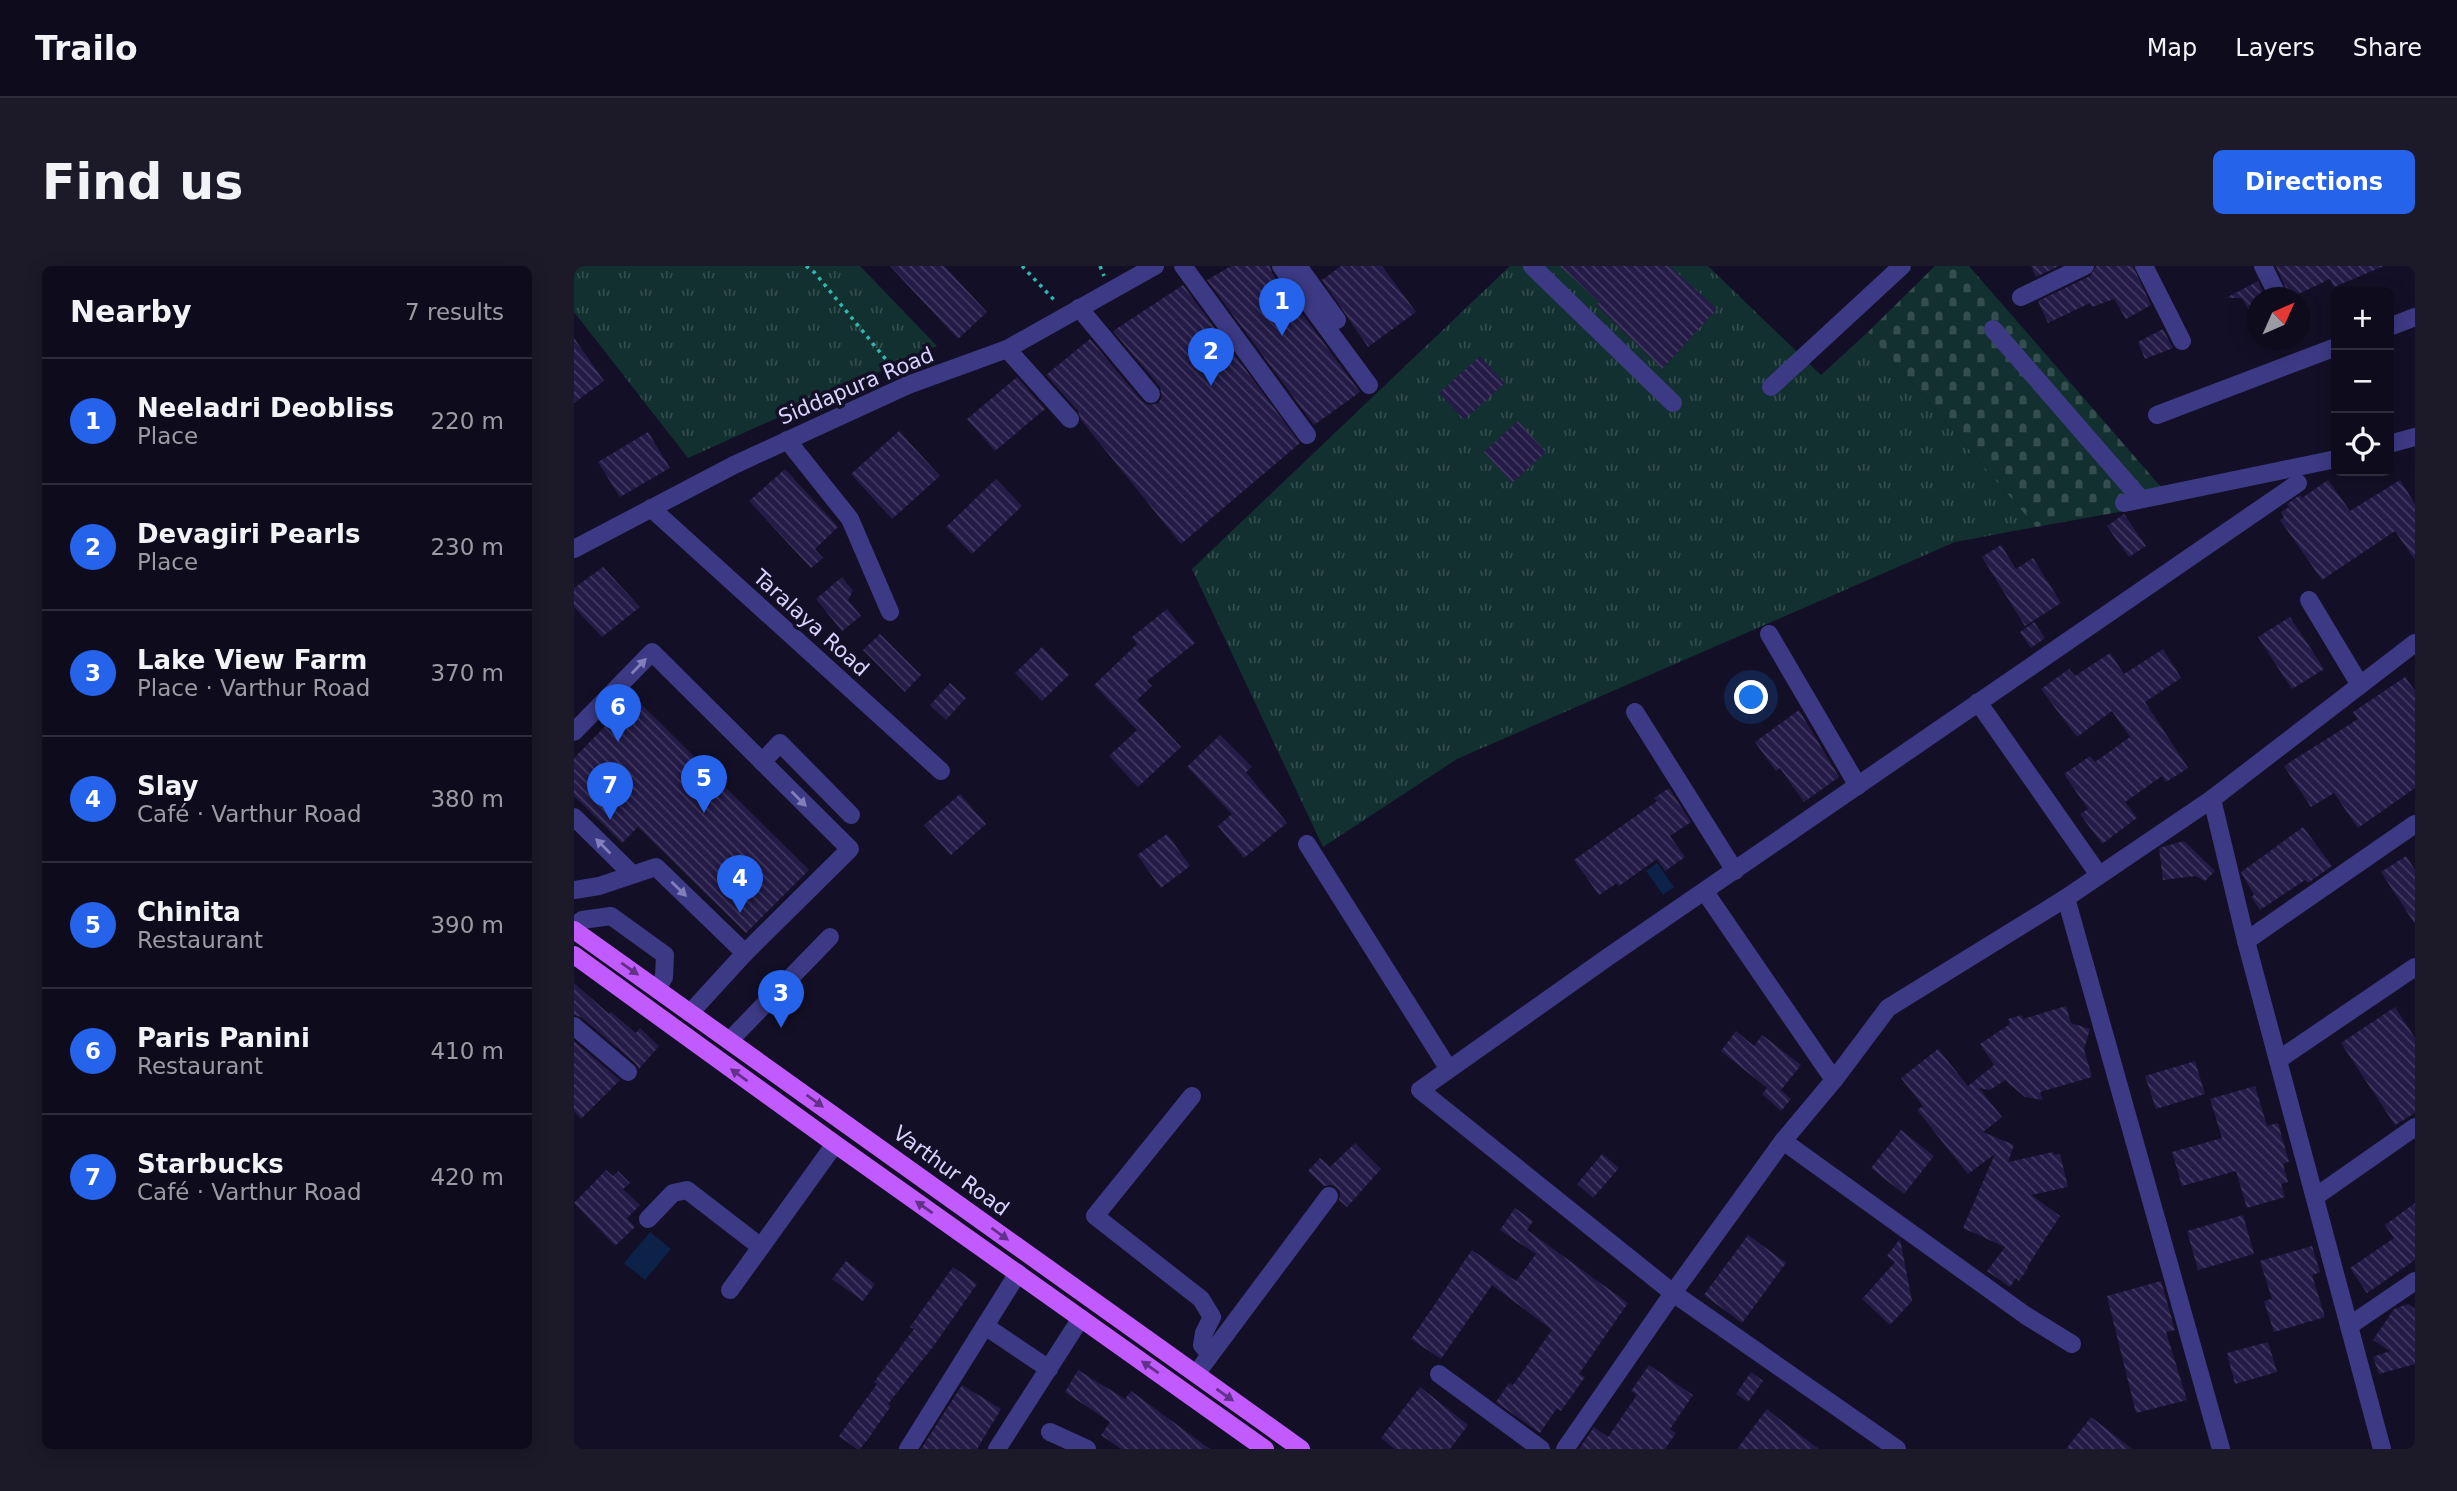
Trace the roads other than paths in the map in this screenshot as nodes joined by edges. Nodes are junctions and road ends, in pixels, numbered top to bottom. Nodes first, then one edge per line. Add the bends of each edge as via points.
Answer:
1 (1155, 266) edge
2 (1183, 266) edge
3 (1281, 266) edge
4 (1298, 266) edge
5 (1532, 266) edge
6 (1902, 266) edge
7 (2085, 266) edge
8 (2144, 266) edge
9 (2263, 266) edge
10 (2274, 287) edge
11 (2021, 297) dead end
12 (1073, 312) junction
13 (2415, 317) edge
14 (1337, 320) dead end
15 (2394, 325) edge
16 (1993, 329) dead end
17 (2182, 341) dead end
18 (1007, 349) junction
19 (2331, 349) edge
20 (1369, 385) dead end
21 (1771, 387) dead end
22 (1151, 394) dead end
23 (1673, 404) dead end
24 (2157, 415) dead end
25 (1070, 419) dead end
26 (1307, 435) dead end
27 (2415, 437) edge
28 (787, 440) junction
29 (2394, 443) edge
30 (2331, 459) edge
31 (2298, 484) dead end
32 (651, 508) junction
33 (574, 549) edge
34 (2309, 600) dead end
35 (890, 612) dead end
36 (1769, 634) dead end
37 (2415, 643) edge
38 (2360, 685) junction
39 (1978, 702) junction
40 (1635, 712) dead end
41 (574, 732) edge
42 (762, 762) junction
43 (941, 771) dead end
44 (1858, 786) junction
45 (2212, 799) junction
46 (851, 814) dead end
47 (574, 817) edge
48 (2415, 824) edge
49 (1307, 844) dead end
50 (1735, 871) junction
51 (632, 874) junction
52 (2099, 875) junction
53 (574, 890) edge
54 (1705, 892) junction
55 (2066, 898) junction
56 (574, 929) edge
57 (830, 937) dead end
58 (2246, 941) junction
59 (745, 953) junction
60 (574, 955) edge
61 (2415, 967) edge
62 (657, 989) junction
63 (690, 1013) junction
64 (574, 1026) edge
65 (730, 1040) junction
66 (2277, 1060) junction
67 (1448, 1069) junction
68 (628, 1072) dead end
69 (1834, 1080) junction
70 (1192, 1096) dead end
71 (2415, 1127) edge
72 (1783, 1140) junction
73 (835, 1144) junction
74 (1329, 1196) dead end
75 (2315, 1197) junction
76 (648, 1219) dead end
77 (761, 1247) junction
78 (1018, 1273) junction
79 (2415, 1281) edge
80 (730, 1290) dead end
81 (1673, 1293) junction
82 (1081, 1318) junction
83 (985, 1326) junction
84 (2349, 1326) junction
85 (2072, 1344) dead end
86 (1210, 1355) junction
87 (1049, 1369) junction
88 (1196, 1374) junction
89 (1439, 1374) dead end
90 (1051, 1432) dead end
91 (1261, 1448) edge
92 (908, 1449) edge
93 (997, 1449) edge
94 (1087, 1449) edge
95 (1301, 1449) edge
96 (1541, 1449) edge
97 (1565, 1449) edge
98 (1897, 1449) edge
99 (2221, 1449) edge
100 (2382, 1449) edge

1 - 12 street, Siddapura Road
2 - 26 street
3 - 20 street
4 - 14 street
5 - 23 street
6 - 21 street
7 - 11 street
8 - 17 street
9 - 10 street
12 - 18 street, Siddapura Road
12 - 22 street
13 - 15 street
16 - 30 street via 2132,500
18 - 25 street
18 - 28 street, Siddapura Road via 908,385
19 - 24 street
27 - 29 street
28 - 32 street, Siddapura Road
28 - 35 street via 850,519
31 - 39 street
32 - 33 street, Siddapura Road
32 - 43 street, Taralaya Road
34 - 38 street
36 - 44 street
37 - 38 street
38 - 45 street
39 - 44 street
39 - 52 street
40 - 50 street
41 -> 42 street via 652,652
42 - 46 street via 780,743
42 -> 59 street via 850,849
44 - 50 street
45 - 52 street
45 - 58 street
51 -> 47 street
48 - 58 street
49 - 67 street
50 - 54 street
51 - 53 street
51 -> 59 street via 656,867
52 - 55 street
54 - 67 street
54 - 69 street
55 - 69 street via 1888,1008
55 - 99 street
56 -> 62 main road, Varthur Road
56 - 62 street via 582,920 611,916 664,955 664,977
57 - 65 street
58 - 66 street
59 - 63 street
73 -> 60 main road, Varthur Road
61 - 66 street
62 - 63 main road, Varthur Road
63 - 65 main road, Varthur Road
64 - 68 street
65 -> 88 main road, Varthur Road
66 - 75 street
67 - 81 street via 1420,1090
69 - 72 street
70 - 86 street via 1094,1216 1201,1299 1212,1317 1202,1345
71 - 75 street
72 - 81 street
72 - 85 street
73 - 77 street
78 -> 73 main road, Varthur Road
74 - 86 street
75 - 84 street
76 - 77 street via 673,1194 687,1190
77 - 80 street
78 - 82 main road, Varthur Road
78 - 83 street
79 - 84 street
81 - 97 street
81 - 98 street
82 - 87 street
91 -> 82 main road, Varthur Road
83 - 87 street
83 - 92 street
84 - 100 street
86 - 88 street
87 - 93 street
88 -> 95 main road, Varthur Road
89 - 96 street
90 - 94 street

